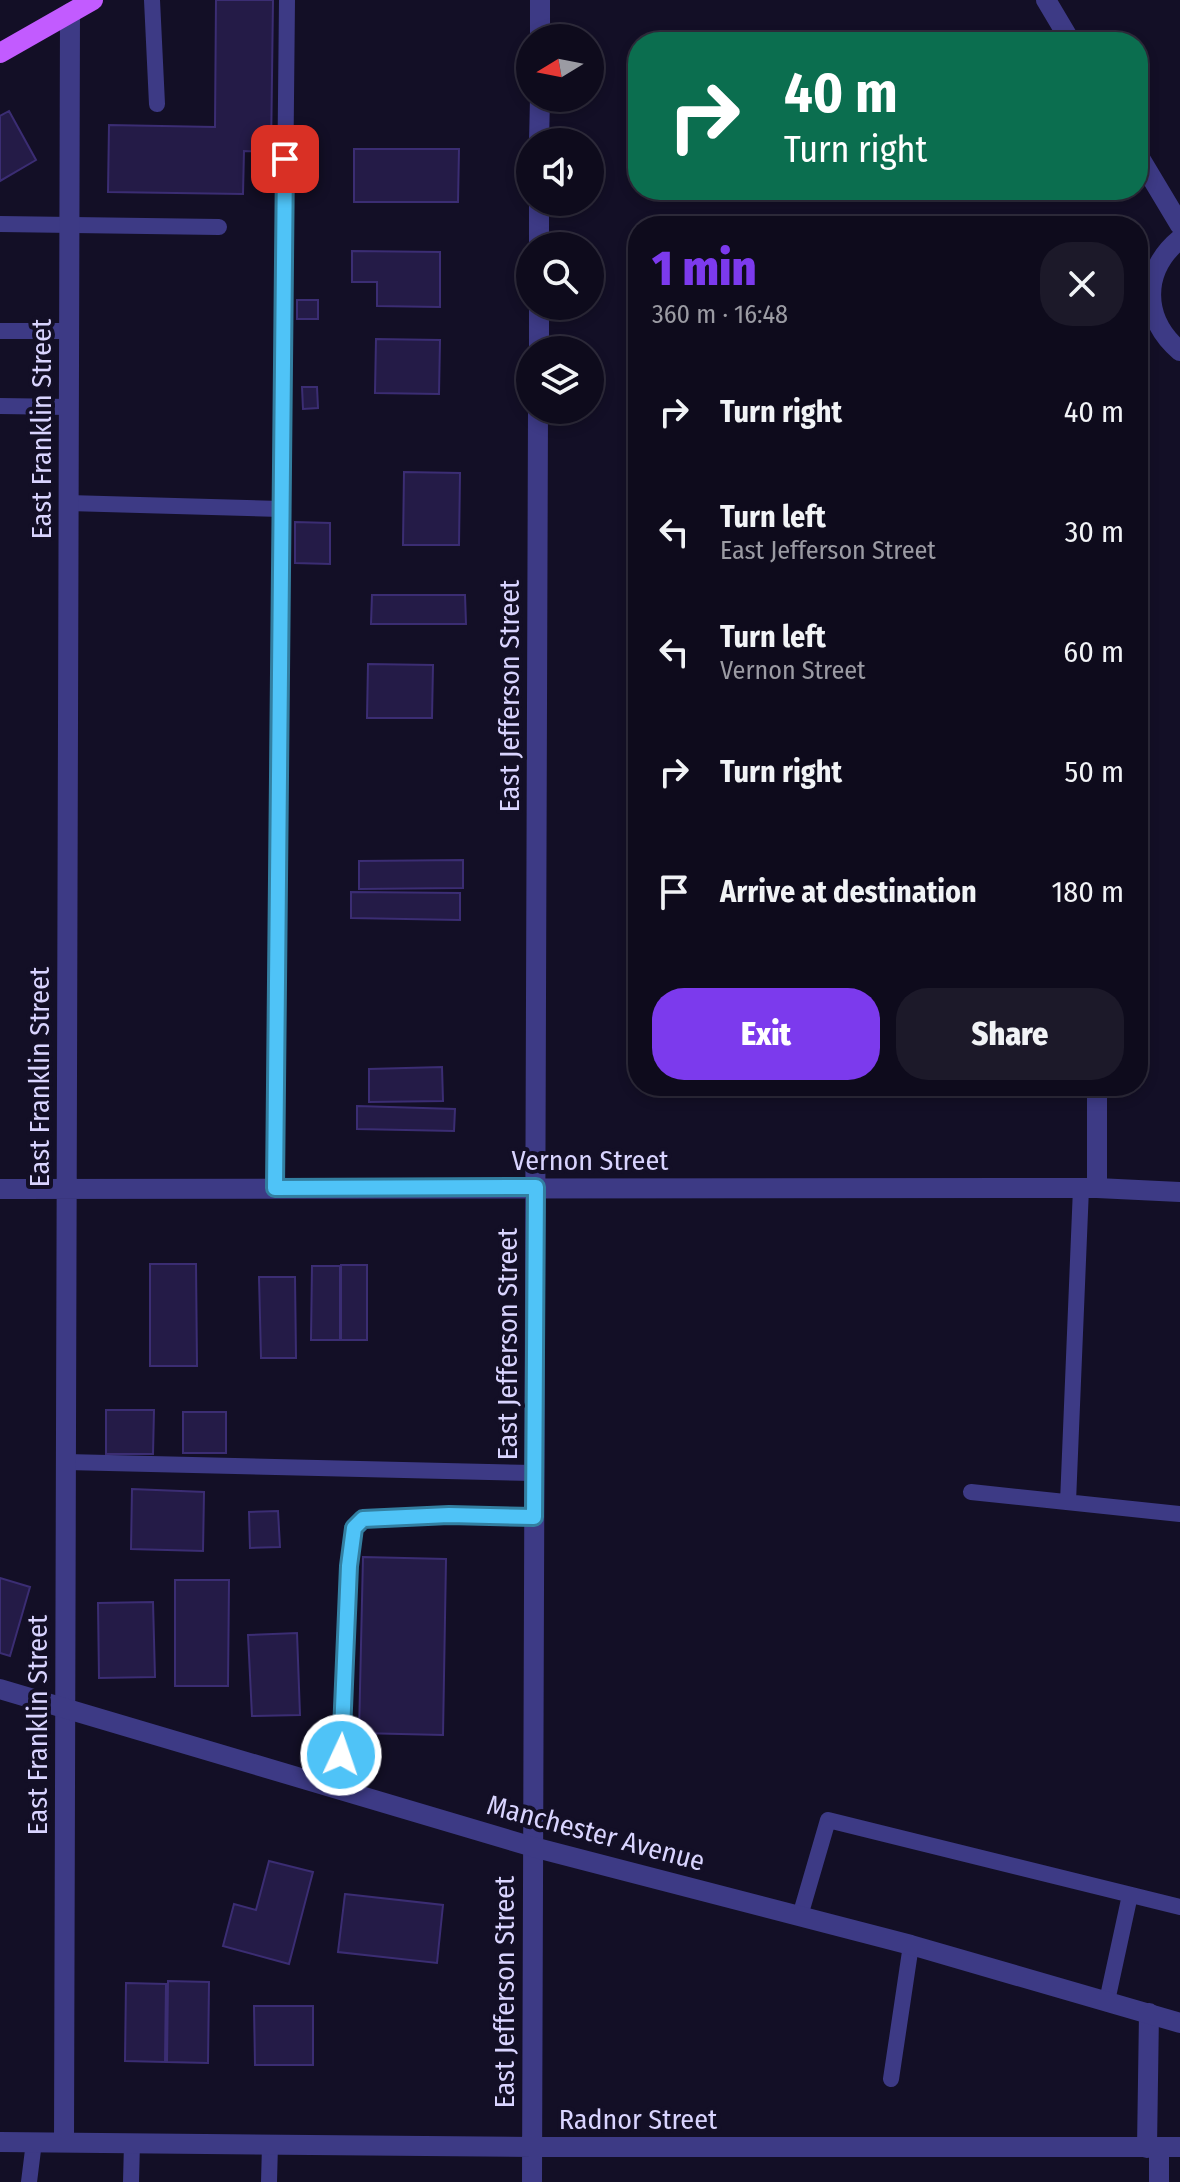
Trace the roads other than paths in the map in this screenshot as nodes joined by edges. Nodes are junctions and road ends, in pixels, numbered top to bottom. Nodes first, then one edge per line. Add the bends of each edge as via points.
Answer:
1 (93, 0) edge
2 (152, 0) edge
3 (287, 0) edge
4 (540, 0) edge
5 (1046, 0) edge
6 (65, 6) edge
7 (540, 24) edge
8 (1065, 32) edge
9 (0, 53) edge
10 (157, 104) dead end
11 (1148, 172) edge
12 (0, 224) edge
13 (1180, 225) edge
14 (69, 226) junction
15 (219, 227) dead end
16 (1180, 239) edge
17 (0, 331) edge
18 (69, 331) junction
19 (1180, 351) edge
20 (0, 406) edge
21 (69, 407) junction
22 (538, 424) edge
23 (68, 503) junction
24 (281, 509) junction
25 (1096, 1096) edge
26 (536, 1187) junction
27 (275, 1188) junction
28 (1089, 1188) junction
29 (0, 1189) edge
30 (67, 1190) junction
31 (1180, 1192) edge
32 (66, 1462) junction
33 (534, 1473) junction
34 (971, 1492) dead end
35 (1068, 1502) junction
36 (1180, 1514) edge
37 (534, 1517) junction
38 (0, 1689) edge
39 (65, 1708) junction
40 (339, 1789) junction
41 (533, 1847) junction
42 (1130, 1895) junction
43 (1180, 1907) edge
44 (800, 1916) junction
45 (911, 1945) junction
46 (1107, 2001) junction
47 (1149, 2013) junction
48 (1180, 2023) edge
49 (891, 2079) dead end
50 (0, 2142) edge
51 (34, 2142) junction
52 (64, 2142) junction
53 (132, 2143) junction
54 (270, 2145) junction
55 (532, 2147) junction
56 (1162, 2148) edge
57 (29, 2182) edge
58 (131, 2182) edge
59 (269, 2182) edge
60 (532, 2182) edge
61 (1159, 2182) edge

1 - 6 main road
2 - 10 lane
3 - 24 lane
4 - 7 street
5 - 8 street
6 - 9 main road
6 - 14 street, East Franklin Street
11 - 13 street
12 - 14 lane
14 - 15 lane
14 - 18 street, East Franklin Street
16 - 19 street via 1153,274 1150,297 1156,321
17 - 18 lane
18 - 21 street, East Franklin Street
20 - 21 lane
21 - 23 street, East Franklin Street
22 - 26 street, East Jefferson Street
23 - 24 lane
23 - 30 street, East Franklin Street
24 - 27 lane
25 - 28 street
26 - 27 street, Vernon Street
26 - 28 street, Vernon Street
26 - 33 street, East Jefferson Street
27 - 30 street, Vernon Street
28 - 31 street, Vernon Street
28 - 35 lane
29 - 30 street, Vernon Street
30 - 32 street, East Franklin Street
32 - 33 lane
32 - 39 street, East Franklin Street
33 - 37 street, East Jefferson Street
34 - 35 lane
35 - 36 lane
37 - 40 lane via 363,1519 354,1528
37 - 41 street, East Jefferson Street
38 - 39 street, Manchester Avenue
39 - 40 street, Manchester Avenue
39 - 52 street, East Franklin Street
40 - 41 street, Manchester Avenue
41 - 44 street, Manchester Avenue
41 - 55 street, East Jefferson Street
42 - 43 lane
42 - 44 lane via 828,1820
42 - 46 lane
44 - 45 street, Manchester Avenue
45 - 46 street, Manchester Avenue
45 - 49 lane
46 - 47 street, Manchester Avenue
47 - 48 street, Manchester Avenue
47 - 56 street
50 - 51 street, Radnor Street
51 - 52 street, Radnor Street
51 - 57 lane
52 - 53 street, Radnor Street
53 - 54 street, Radnor Street
53 - 58 lane
54 - 55 street, Radnor Street
54 - 59 lane
55 - 56 street, Radnor Street
55 - 60 street, East Jefferson Street
56 - 61 street

